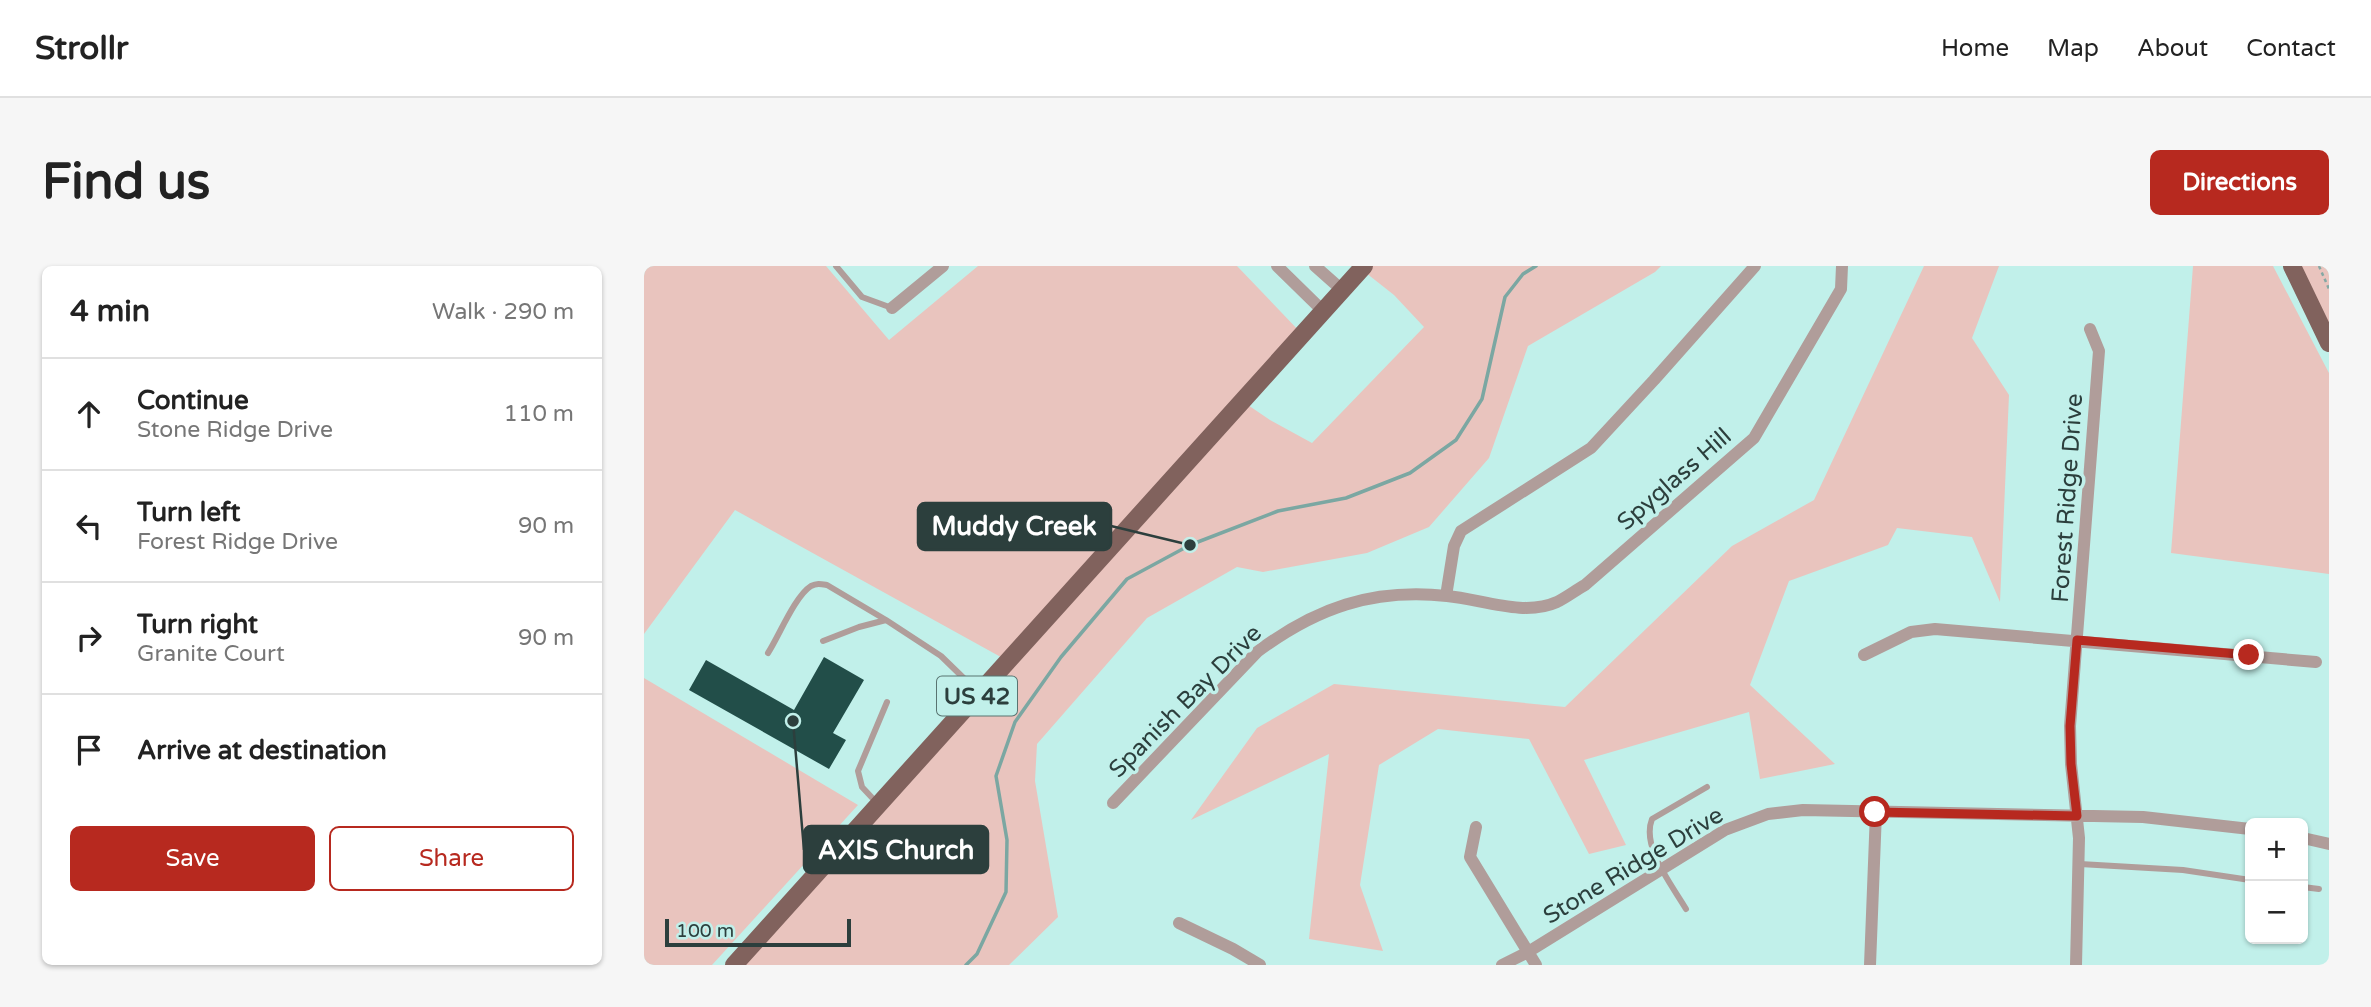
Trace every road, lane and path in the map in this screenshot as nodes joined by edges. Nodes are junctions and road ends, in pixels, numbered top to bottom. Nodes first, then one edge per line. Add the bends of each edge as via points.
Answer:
1 (836, 266) edge
2 (943, 266) edge
3 (1277, 266) edge
4 (1315, 266) edge
5 (1364, 266) edge
6 (1755, 266) edge
7 (1842, 266) edge
8 (2292, 266) edge
9 (2319, 266) edge
10 (2329, 289) edge
11 (1342, 290) junction
12 (892, 309) joint
13 (1323, 311) junction
14 (2090, 329) dead end
15 (2329, 344) edge
16 (1446, 596) junction
17 (886, 620) junction
18 (2077, 640) junction
19 (823, 641) dead end
20 (768, 653) dead end
21 (1864, 655) dead end
22 (2316, 662) dead end
23 (979, 693) junction
24 (887, 702) dead end
25 (1707, 787) dead end
26 (1113, 803) dead end
27 (878, 805) junction
28 (1875, 812) junction
29 (2077, 816) junction
30 (1476, 827) dead end
31 (2245, 828) edge
32 (2329, 836) edge
33 (2308, 837) edge
34 (2308, 838) edge
35 (2329, 844) edge
36 (2080, 864) junction
37 (1662, 869) junction
38 (2245, 879) edge
39 (2308, 888) edge
40 (2319, 889) dead end
41 (1686, 909) dead end
42 (1179, 923) dead end
43 (1528, 952) junction
44 (734, 965) edge
45 (1260, 965) edge
46 (1502, 965) edge
47 (1536, 965) edge
48 (1870, 965) edge
49 (2076, 965) edge

1 - 12 lane via 862,298
2 - 12 street
3 - 13 street
4 - 11 street
5 - 11 main road, US 42
6 - 16 street via 1591,448 1461,531
7 - 16 street, Spyglass Hill via 1841,289 1754,438 1585,585 1556,603 1522,608
8 - 15 main road
9 - 10 path
11 - 13 main road, US 42
13 - 23 main road, US 42
14 - 18 street, Forest Ridge Drive via 2099,351
16 - 26 street, Spanish Bay Drive via 1369,598 1331,608 1280,635 1257,652
17 - 19 lane
17 - 20 lane via 818,583 799,600
17 - 23 lane via 941,656
18 - 21 street via 1935,629 1912,632
18 - 22 street
18 - 29 street, Forest Ridge Drive via 2070,726
23 - 27 main road, US 42
24 - 27 lane via 858,771 862,787
25 - 37 lane via 1652,819 1648,840
27 - 44 main road, US 42
28 - 29 street, Stone Ridge Drive
28 - 37 street, Stone Ridge Drive via 1768,814 1725,830
28 - 48 street
29 - 31 street, Stone Ridge Drive via 2143,817
29 - 36 street, Forest Ridge Drive
30 - 43 street via 1470,857
32 - 33 street
34 - 35 street
36 - 38 lane via 2183,870
36 - 49 street, Forest Ridge Drive
37 - 41 lane
37 - 43 street, Stone Ridge Drive
39 - 40 lane
42 - 45 street
43 - 46 street, Stone Ridge Drive
43 - 47 street

